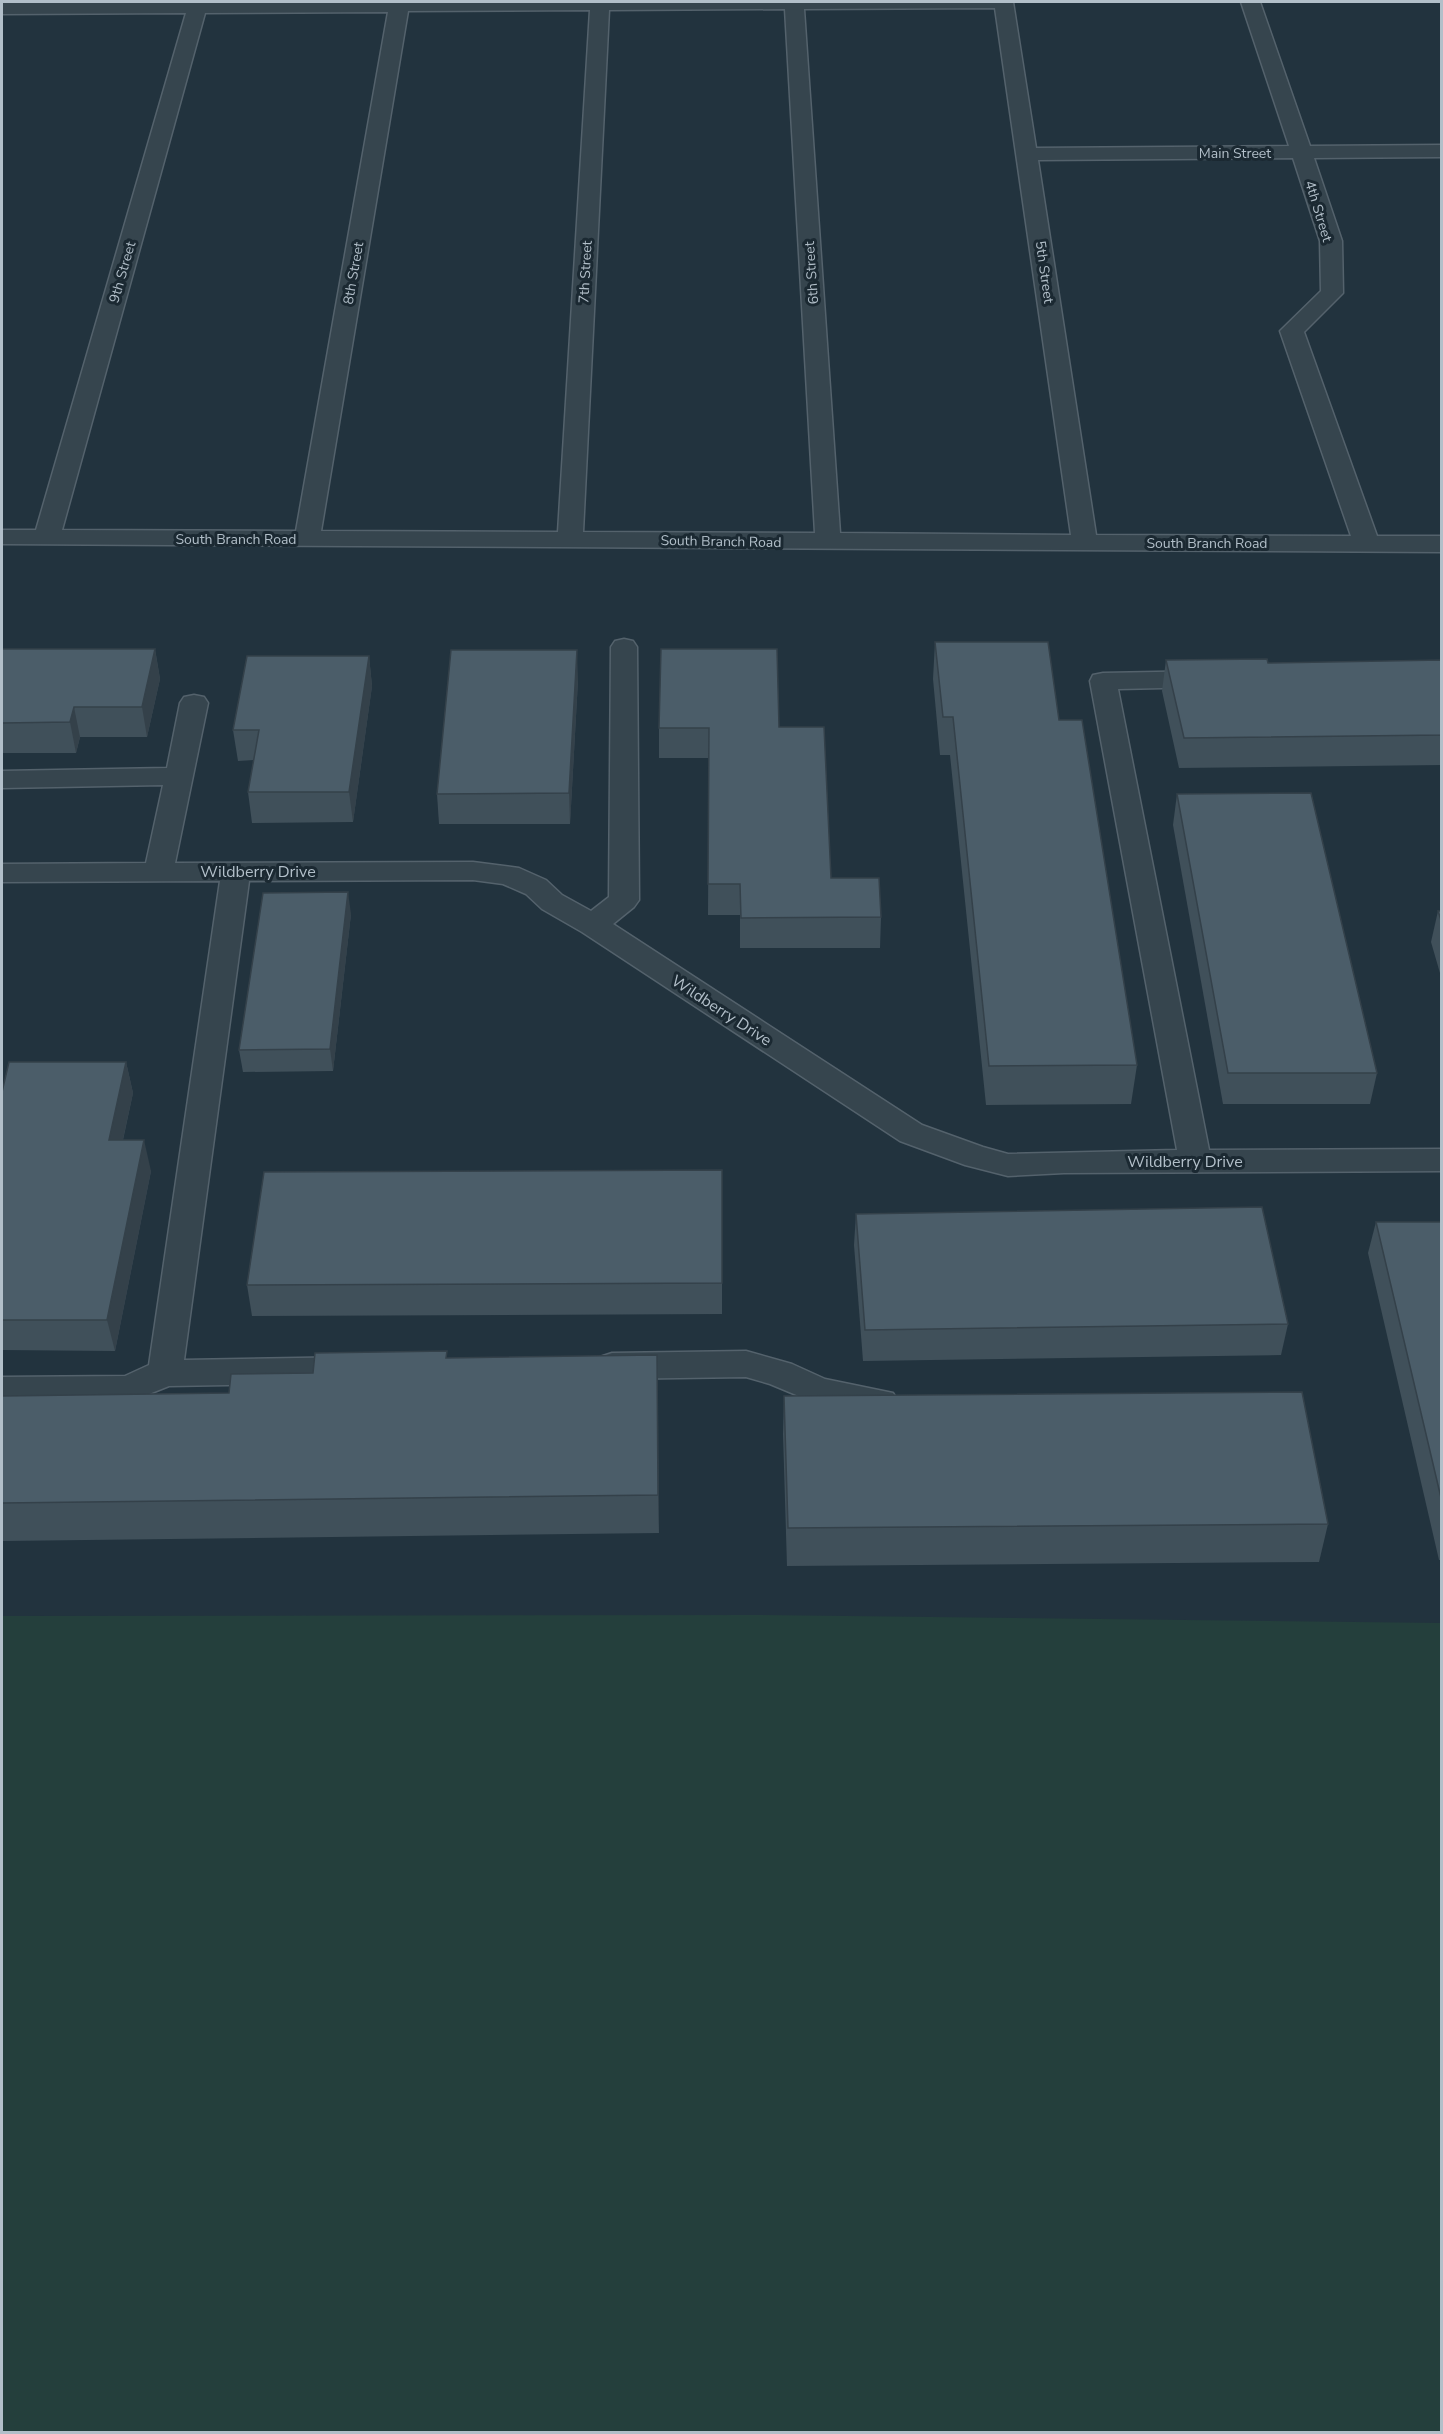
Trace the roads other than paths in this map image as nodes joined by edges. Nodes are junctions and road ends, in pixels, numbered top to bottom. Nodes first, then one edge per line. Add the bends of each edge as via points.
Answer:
1 (1004, 2) edge
2 (1251, 2) edge
3 (794, 4) junction
4 (600, 5) junction
5 (399, 6) junction
6 (196, 7) junction
7 (2, 8) edge
8 (1442, 151) edge
9 (1301, 153) junction
10 (1028, 154) junction
11 (2, 537) edge
12 (47, 537) junction
13 (307, 540) junction
14 (570, 540) junction
15 (828, 542) junction
16 (1086, 543) junction
17 (1367, 544) junction
18 (1442, 544) edge
19 (624, 647) dead end
20 (1231, 678) edge
21 (194, 703) dead end
22 (179, 776) junction
23 (117, 777) junction
24 (2, 779) edge
25 (171, 814) junction
26 (159, 872) junction
27 (236, 872) junction
28 (2, 873) edge
29 (593, 925) junction
30 (1442, 1160) edge
31 (1195, 1161) junction
32 (583, 1367) edge
33 (392, 1370) edge
34 (165, 1373) junction
35 (2, 1390) edge
36 (916, 1402) edge

1 - 3 street
1 - 10 street, 5th Street
2 - 9 street, 4th Street
3 - 4 street
3 - 15 street, 6th Street
4 - 5 street
4 - 14 street, 7th Street
5 - 6 street
5 - 13 street, 8th Street
6 - 7 street
6 - 12 street, 9th Street
8 - 9 street, Main Street
9 - 10 street, Main Street
9 - 17 street, 4th Street via 1331,241 1332,293 1292,331
10 - 16 street, 5th Street
11 - 12 street, South Branch Road
12 - 13 street, South Branch Road
13 - 14 street, South Branch Road
14 - 15 street, South Branch Road
15 - 16 street, South Branch Road
16 - 17 street, South Branch Road
17 - 18 street, South Branch Road
19 - 29 street via 624,900
20 - 31 street via 1103,681
21 - 22 street
22 - 23 street
22 - 25 street
23 - 24 street
23 - 25 street
25 - 26 street
26 - 27 street, Wildberry Drive
26 - 28 street, Wildberry Drive
27 - 29 street, Wildberry Drive via 473,871 509,875 536,886 552,902
27 - 34 street
29 - 31 street, Wildberry Drive via 911,1133 976,1157 1008,1164
30 - 31 street, Wildberry Drive
32 - 36 street via 746,1364 780,1373 818,1391 868,1402
33 - 34 street
34 - 35 street via 129,1389

